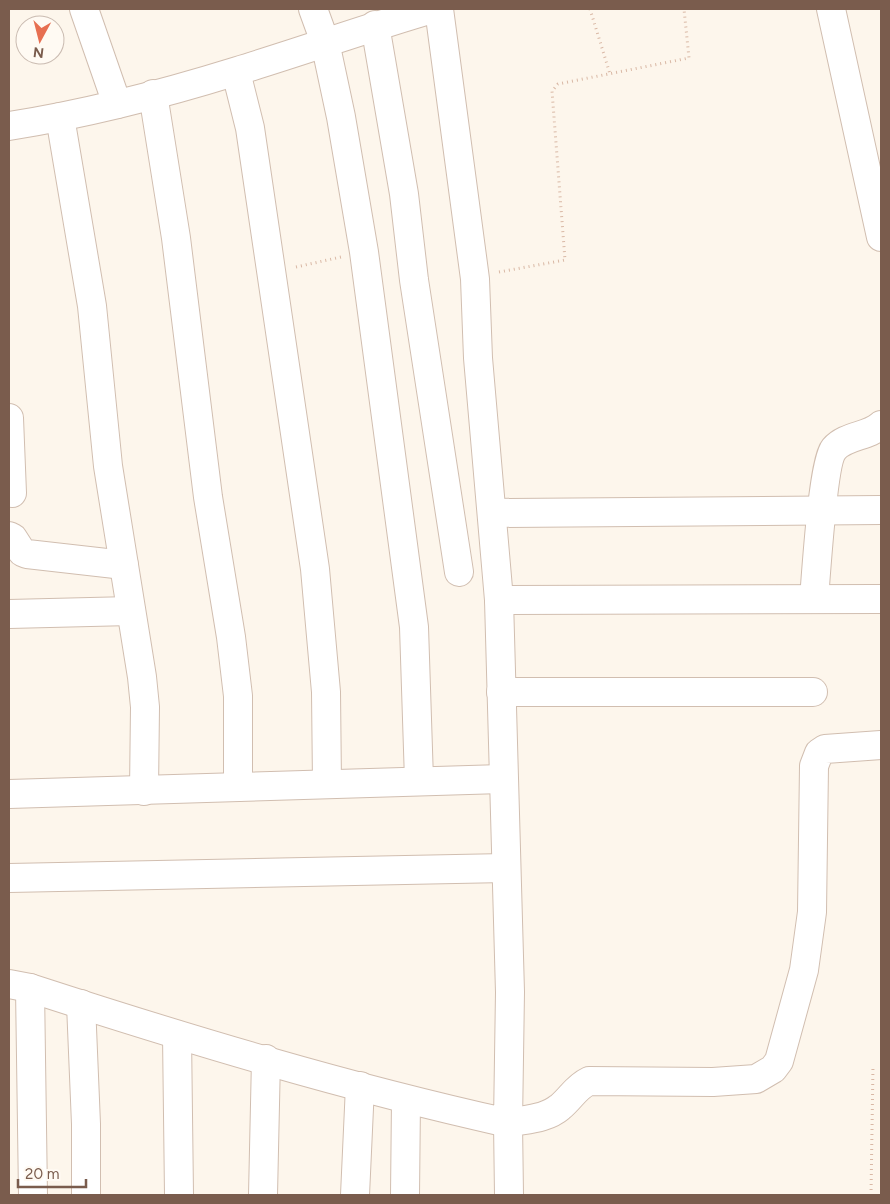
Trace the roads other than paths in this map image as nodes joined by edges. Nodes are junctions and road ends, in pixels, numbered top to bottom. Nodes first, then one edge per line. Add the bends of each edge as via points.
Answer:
1 (84, 9) edge
2 (312, 9) edge
3 (439, 9) edge
4 (832, 9) edge
5 (416, 11) edge
6 (375, 25) junction
7 (325, 42) junction
8 (236, 72) junction
9 (153, 94) junction
10 (117, 104) junction
11 (60, 117) junction
12 (9, 126) edge
13 (881, 237) edge
14 (9, 418) edge
15 (881, 425) edge
16 (12, 493) dead end
17 (822, 510) junction
18 (881, 510) edge
19 (492, 514) junction
20 (9, 536) edge
21 (124, 565) junction
22 (459, 572) dead end
23 (814, 599) junction
24 (881, 599) edge
25 (499, 600) junction
26 (130, 611) junction
27 (9, 614) edge
28 (501, 692) junction
29 (814, 692) dead end
30 (881, 744) edge
31 (502, 779) junction
32 (419, 780) junction
33 (328, 784) junction
34 (238, 787) junction
35 (144, 791) junction
36 (9, 794) edge
37 (506, 868) junction
38 (9, 878) edge
39 (19, 986) edge
40 (81, 1004) junction
41 (177, 1035) junction
42 (266, 1060) junction
43 (360, 1086) junction
44 (406, 1100) junction
45 (508, 1123) junction
46 (33, 1195) edge
47 (86, 1195) edge
48 (179, 1195) edge
49 (263, 1195) edge
50 (355, 1195) edge
51 (405, 1195) edge
52 (510, 1195) edge

1 - 10 street
2 - 7 street
3 - 19 street via 475,279 478,358
4 - 13 street
5 - 6 street
6 - 7 street
6 - 22 street via 404,194
7 - 8 street
7 - 32 street via 364,252 414,627
8 - 9 street
8 - 33 street via 250,128 315,569 326,692
9 - 10 street
9 - 34 street via 176,238 208,497 232,637 238,696
10 - 11 street
11 - 12 street
11 - 21 street via 92,306 108,466
14 - 16 street
15 - 17 street via 834,449 830,456
17 - 18 street
17 - 19 street
17 - 23 street
19 - 25 street
20 - 21 street via 27,554
21 - 26 street
23 - 24 street
23 - 25 street
25 - 28 street
26 - 27 street
26 - 35 street via 145,707
28 - 29 street
28 - 31 street
30 - 45 street via 825,749 819,753 814,766 812,912 804,970 784,1049 773,1069 756,1079 713,1082 589,1081 545,1116
31 - 32 street
31 - 37 street
32 - 33 street
33 - 34 street
34 - 35 street
35 - 36 street
37 - 38 street
37 - 45 street via 510,992
39 - 40 street
39 - 46 street
40 - 41 street
40 - 47 street
41 - 42 street
41 - 48 street
42 - 43 street
42 - 49 street
43 - 44 street
43 - 50 street
44 - 45 street
44 - 51 street
45 - 52 street

